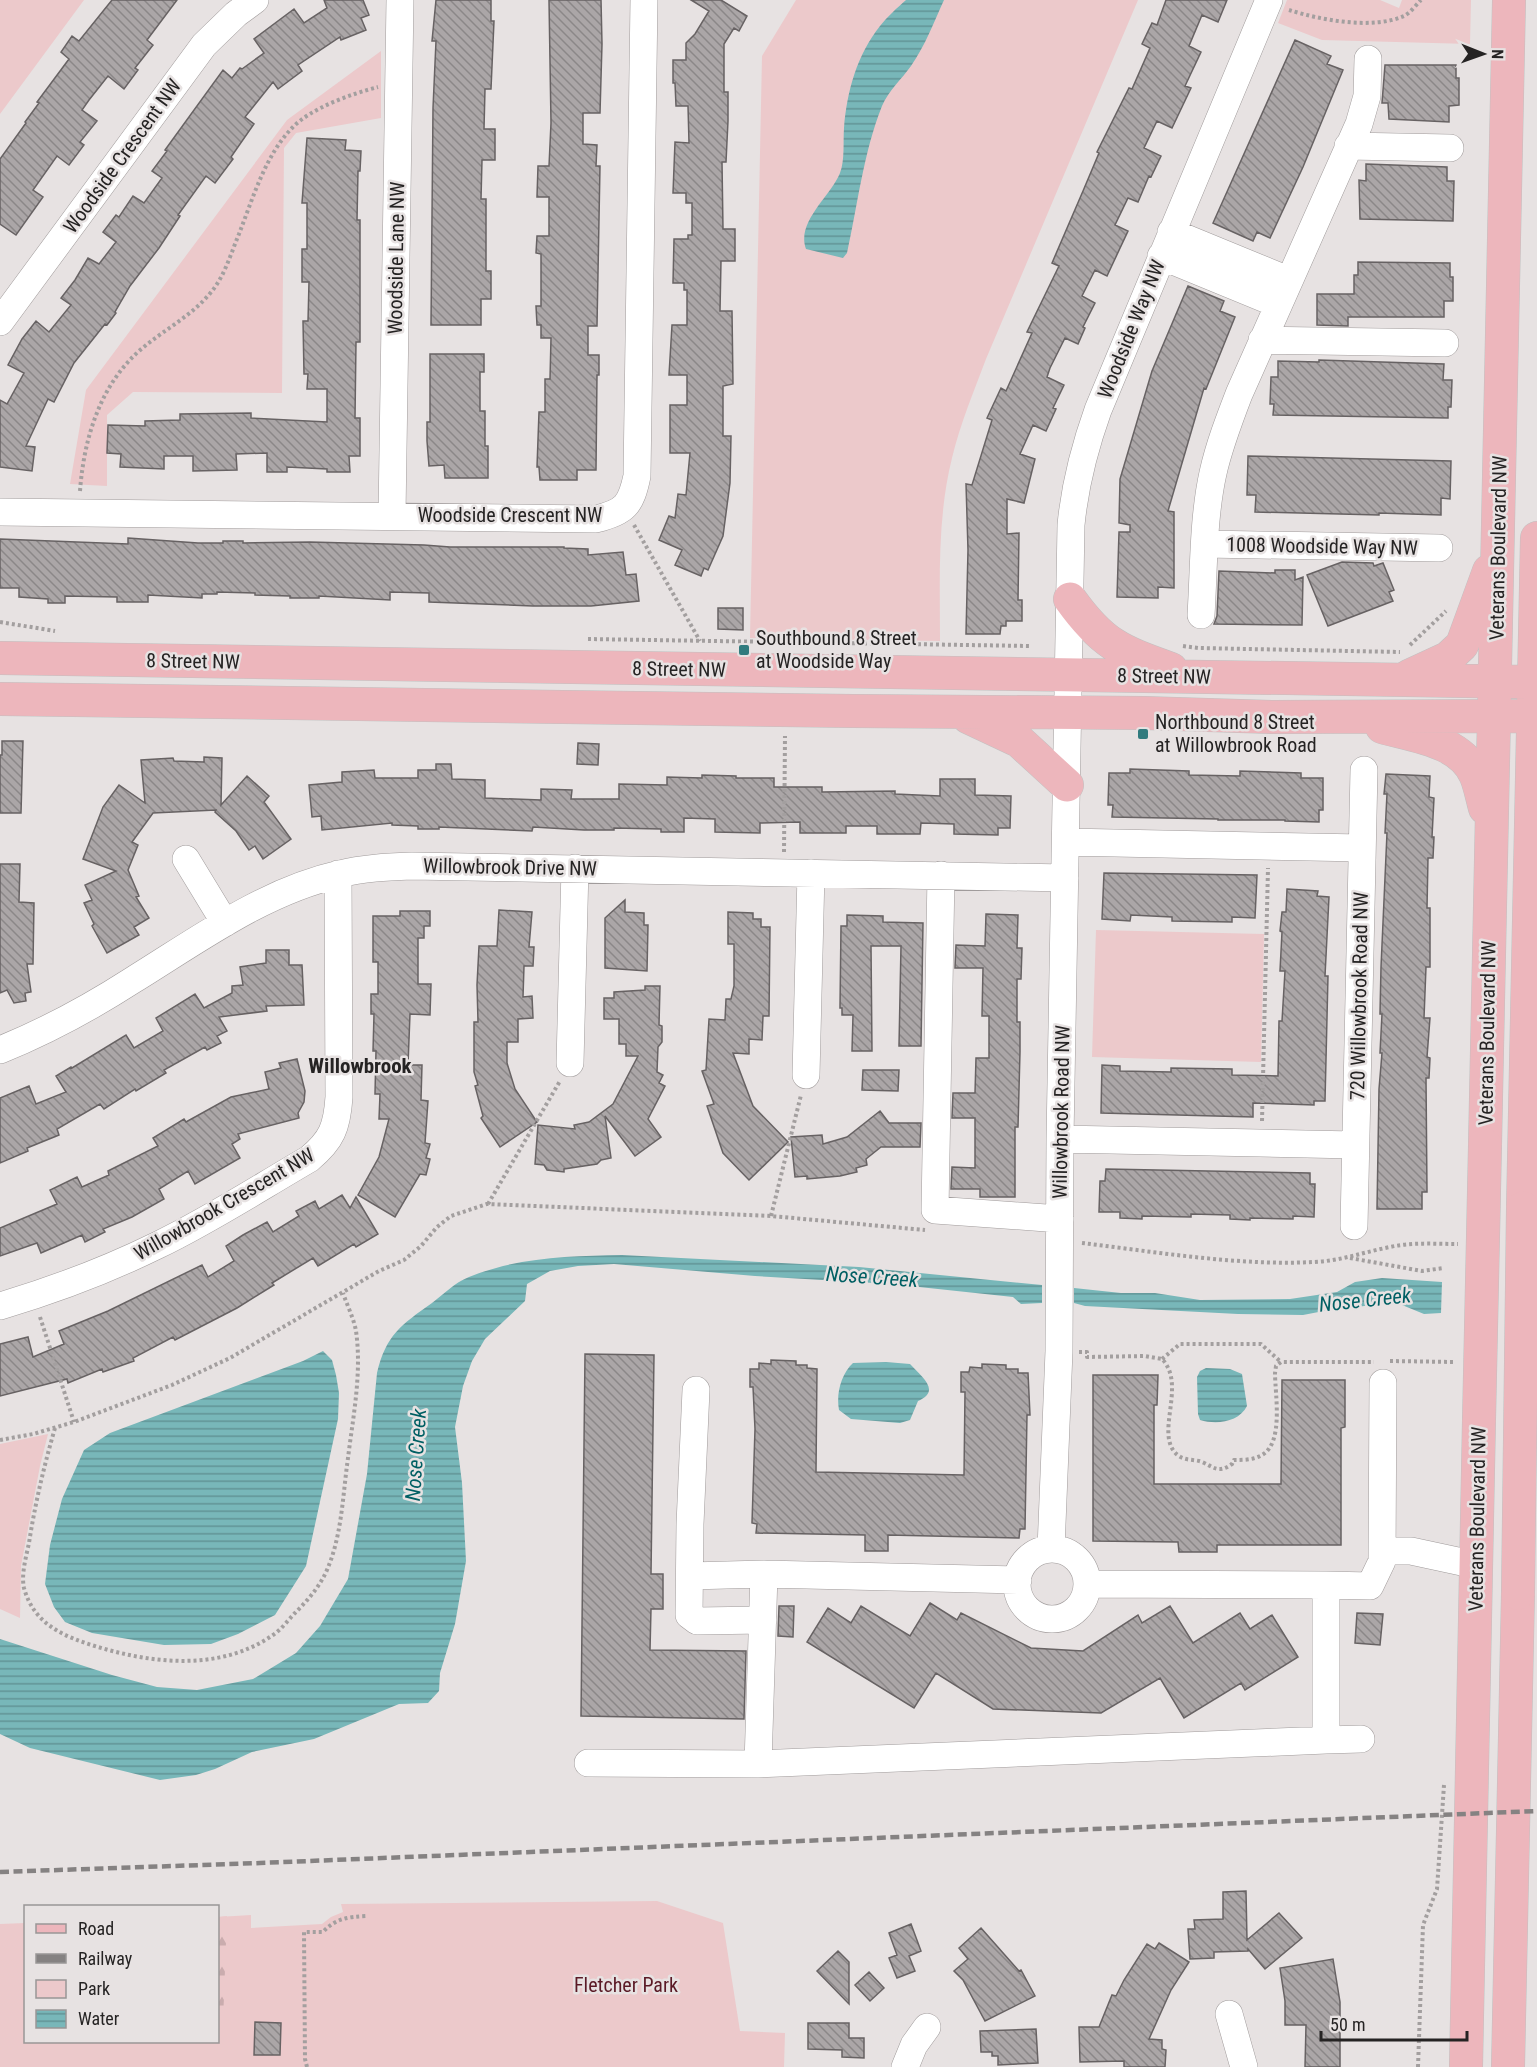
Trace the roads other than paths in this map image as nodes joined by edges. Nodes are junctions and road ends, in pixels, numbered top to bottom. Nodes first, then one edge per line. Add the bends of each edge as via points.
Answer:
1 (255, 0) edge
2 (400, 0) edge
3 (1509, 0) edge
4 (1268, 2) edge
5 (646, 3) edge
6 (1368, 59) dead end
7 (1348, 146) junction
8 (1450, 148) dead end
9 (1166, 244) junction
10 (1283, 292) junction
11 (0, 322) edge
12 (1262, 340) junction
13 (1444, 343) dead end
14 (0, 512) edge
15 (392, 515) junction
16 (1537, 538) edge
17 (1205, 544) junction
18 (1439, 548) dead end
19 (1497, 550) junction
20 (1537, 575) edge
21 (1070, 599) junction
22 (1201, 615) dead end
23 (0, 636) edge
24 (0, 658) edge
25 (78, 659) junction
26 (1068, 675) junction
27 (1195, 677) junction
28 (1402, 680) junction
29 (1495, 682) junction
30 (1535, 682) edge
31 (0, 699) edge
32 (956, 712) junction
33 (1068, 712) junction
34 (1494, 716) junction
35 (1535, 716) edge
36 (1349, 717) junction
37 (1364, 770) dead end
38 (1067, 785) junction
39 (1492, 833) junction
40 (1066, 842) junction
41 (1362, 848) junction
42 (186, 859) dead end
43 (1533, 862) edge
44 (574, 868) junction
45 (811, 873) junction
46 (338, 874) junction
47 (941, 875) junction
48 (1065, 878) junction
49 (225, 923) junction
50 (1532, 1008) edge
51 (0, 1050) edge
52 (570, 1063) road end
53 (806, 1075) road end
54 (1060, 1138) junction
55 (1356, 1145) junction
56 (1354, 1226) dead end
57 (1060, 1236) junction
58 (0, 1306) edge
59 (1384, 1369) road end
60 (696, 1390) dead end
61 (1052, 1549) junction
62 (1382, 1551) junction
63 (1476, 1565) junction
64 (764, 1574) junction
65 (690, 1576) junction
66 (1018, 1580) junction
67 (1087, 1584) junction
68 (1326, 1586) junction
69 (763, 1620) junction
70 (1361, 1739) dead end
71 (1326, 1740) junction
72 (588, 1763) dead end
73 (758, 1764) junction
74 (1229, 2014) dead end
75 (927, 2027) dead end
76 (905, 2067) edge
77 (1244, 2067) edge
78 (1466, 2067) edge
79 (1508, 2067) edge

1 - 11 street, Woodside Crescent NW via 204,45
2 - 15 street, Woodside Lane NW
3 - 19 main road, Veterans Boulevard NW
4 - 9 street, Woodside Way NW
5 - 15 street, Woodside Crescent NW via 637,476 633,495 625,508 597,519
6 - 7 street, 1008 Woodside Way NW via 1365,107
7 - 8 street
7 - 10 street, 1008 Woodside Way NW
9 - 10 street
9 - 21 street, Woodside Way NW via 1083,452 1074,490
10 - 12 street, 1008 Woodside Way NW
12 - 13 street
12 - 17 street, 1008 Woodside Way NW via 1222,439 1209,497
14 - 15 street, Woodside Crescent NW
16 - 20 main road, Veterans Boulevard NW
17 - 18 street, 1008 Woodside Way NW
17 - 22 street, 1008 Woodside Way NW
19 - 28 main road via 1462,645 1448,658
19 - 29 main road, Veterans Boulevard NW
20 - 30 main road, Veterans Boulevard NW
21 - 26 street, Woodside Way NW
21 - 27 main road via 1086,622 1116,647
23 - 25 main road
24 - 25 main road, 8 Street NW
25 - 26 main road, 8 Street NW
26 - 27 main road, 8 Street NW
26 - 33 street, Willowbrook Road NW
27 - 28 main road, 8 Street NW
28 - 29 main road, 8 Street NW
29 - 30 main road, 8 Street NW
29 - 34 main road, Veterans Boulevard NW
30 - 35 main road, Veterans Boulevard NW
31 - 32 main road, 8 Street NW
32 - 33 main road, 8 Street NW
32 - 38 main road via 1019,741
33 - 36 main road, 8 Street NW
33 - 38 street, Willowbrook Road NW
34 - 35 main road, 8 Street NW
34 - 36 main road, 8 Street NW
34 - 39 main road, Veterans Boulevard NW
35 - 43 main road, Veterans Boulevard NW
36 - 39 main road via 1449,746 1464,757 1476,774
37 - 41 street, 720 Willowbrook Road NW
38 - 40 street, Willowbrook Road NW
39 - 63 main road, Veterans Boulevard NW, bridge
40 - 41 street
40 - 48 street, Willowbrook Road NW
41 - 55 street, 720 Willowbrook Road NW
42 - 49 street
43 - 50 main road, Veterans Boulevard NW
44 - 45 street, Willowbrook Drive NW
44 - 46 street, Willowbrook Drive NW via 412,866
44 - 52 street
45 - 47 street, Willowbrook Drive NW
45 - 53 street
46 - 49 street, Willowbrook Drive NW via 289,890
46 - 58 street, Willowbrook Crescent NW via 339,1097 337,1119 324,1147 160,1245 114,1266
47 - 48 street, Willowbrook Drive NW
47 - 57 street via 935,1210
48 - 54 street, Willowbrook Road NW
49 - 51 street, Willowbrook Drive NW via 83,1010
50 - 79 main road, Veterans Boulevard NW, bridge via 1523,1208
54 - 55 street
54 - 57 street, Willowbrook Road NW
55 - 56 street, 720 Willowbrook Road NW
57 - 61 street, Willowbrook Road NW
59 - 62 street
60 - 65 street
61 - 66 street via 1027,1560
61 - 67 street via 1077,1559
62 - 63 street via 1412,1551
62 - 68 street via 1382,1561 1370,1586
63 - 78 main road, Veterans Boulevard NW
64 - 65 street
64 - 66 street
64 - 69 street
65 - 69 street via 689,1615 697,1621
66 - 67 street via 1020,1598 1028,1609 1039,1617 1053,1619 1077,1608 1085,1597
67 - 68 street
68 - 71 street
69 - 73 street
70 - 71 street
71 - 73 street
72 - 73 street
74 - 77 street
75 - 76 street via 914,2044

